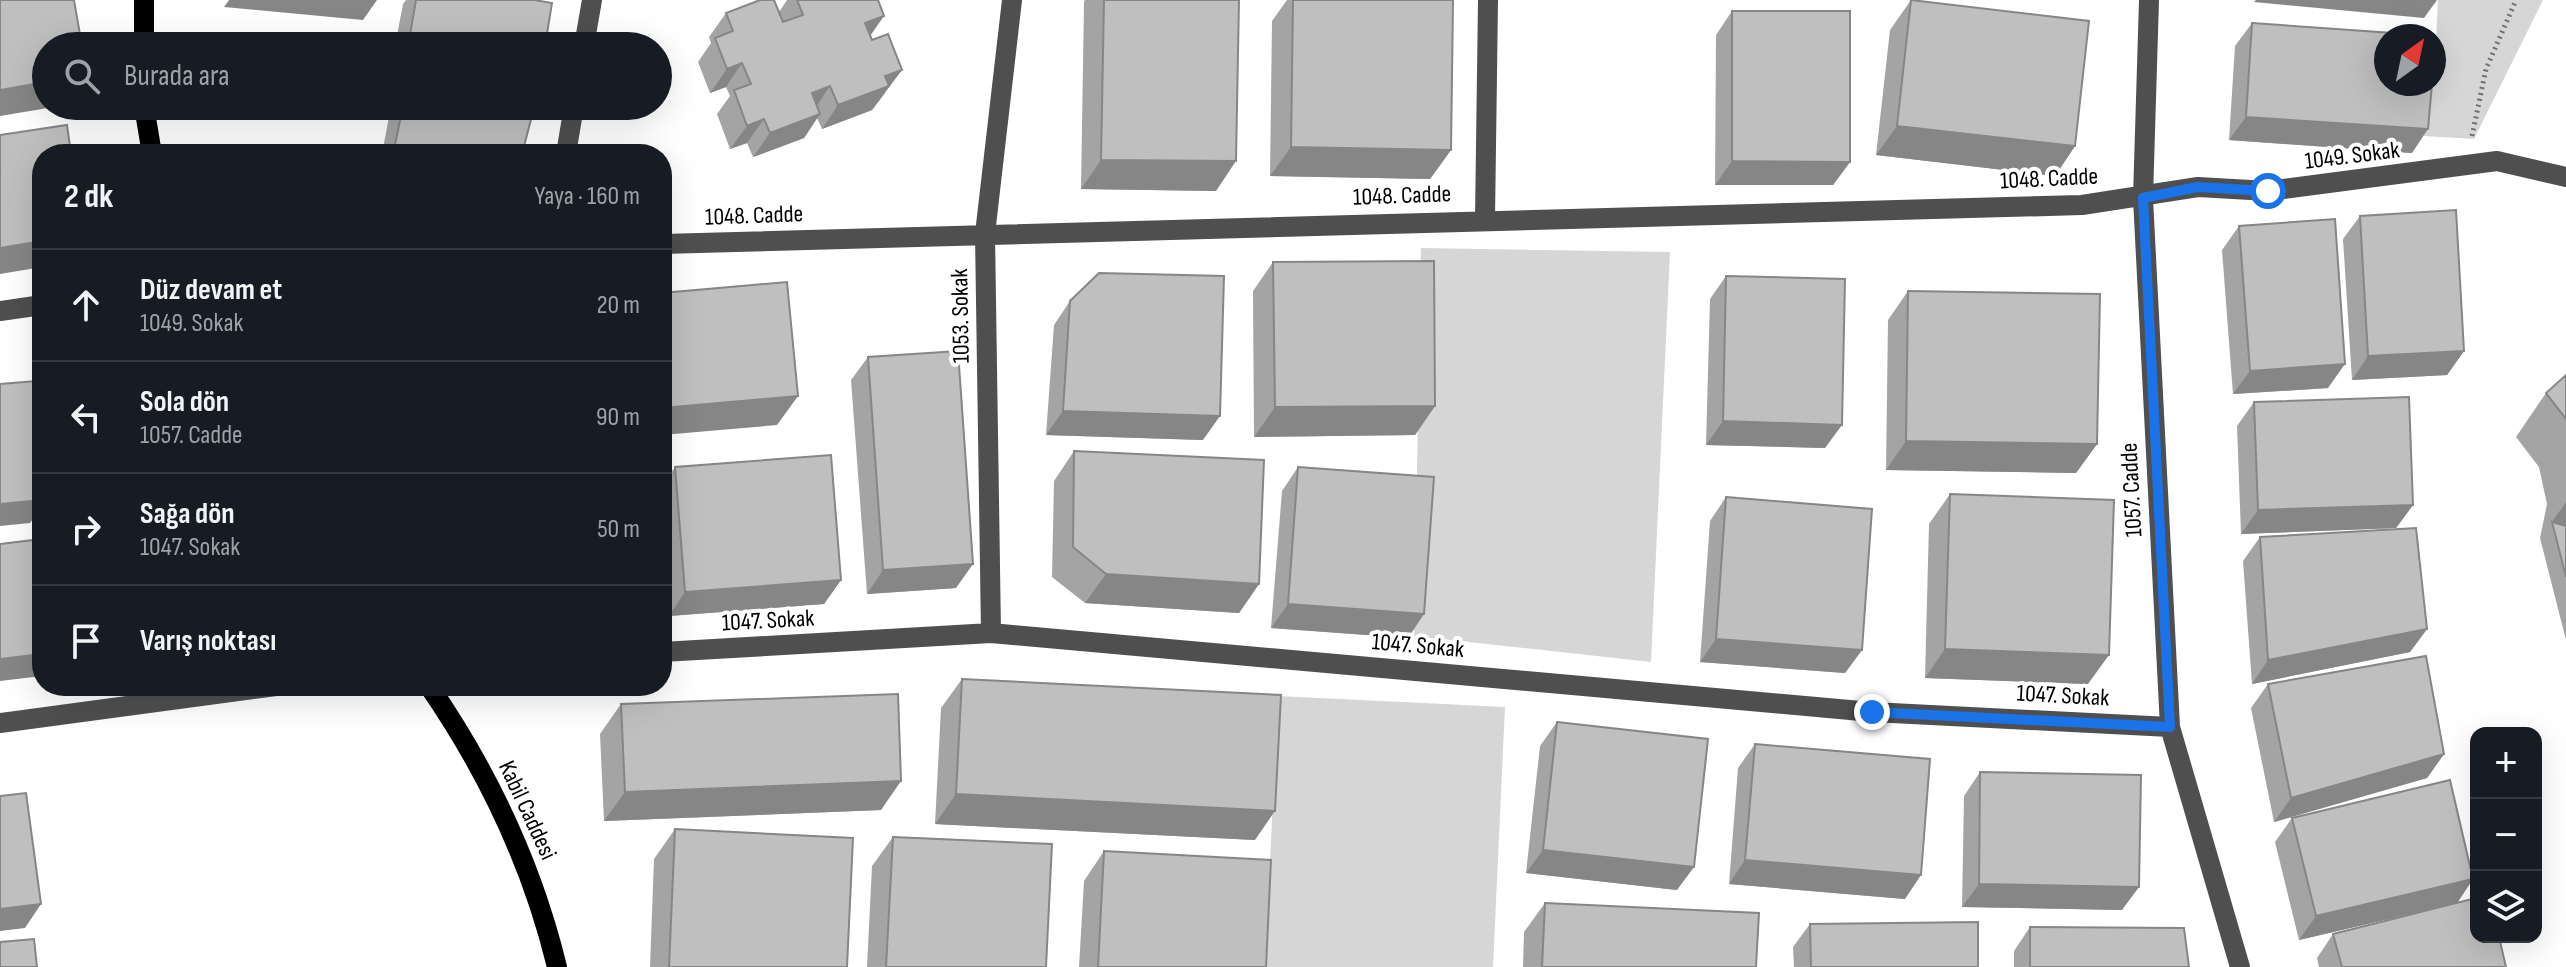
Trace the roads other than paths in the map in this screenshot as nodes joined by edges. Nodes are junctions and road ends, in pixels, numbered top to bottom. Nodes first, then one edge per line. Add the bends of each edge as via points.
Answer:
1 (144, 0) edge
2 (592, 0) edge
3 (1012, 0) edge
4 (1488, 0) edge
5 (2149, 0) edge
6 (144, 32) edge
7 (586, 32) edge
8 (146, 120) edge
9 (572, 120) edge
10 (150, 144) edge
11 (568, 144) edge
12 (2566, 177) edge
13 (2143, 198) junction
14 (1485, 219) junction
15 (985, 234) junction
16 (672, 244) edge
17 (32, 306) edge
18 (0, 311) edge
19 (991, 633) junction
20 (672, 651) edge
21 (201, 696) edge
22 (436, 696) edge
23 (0, 723) edge
24 (2170, 727) junction
25 (557, 967) edge
26 (2240, 967) edge

1 - 6 main road
2 - 7 street
3 - 15 street, 1053. Sokak
4 - 14 street
5 - 13 street, 1057. Cadde
8 - 10 main road
9 - 11 street
12 - 13 street, 1049. Sokak via 2497,161 2268,191 2198,187
13 - 14 street, 1048. Cadde via 2082,205
13 - 24 street, 1057. Cadde
14 - 15 street, 1048. Cadde
15 - 16 street, 1048. Cadde
15 - 19 street, 1053. Sokak
17 - 18 street
19 - 20 street, 1047. Sokak
19 - 24 street, 1047. Sokak via 1872,712
21 - 23 street
22 - 25 main road, Kabil Caddesi via 503,810 542,905
24 - 26 street, 1057. Cadde

